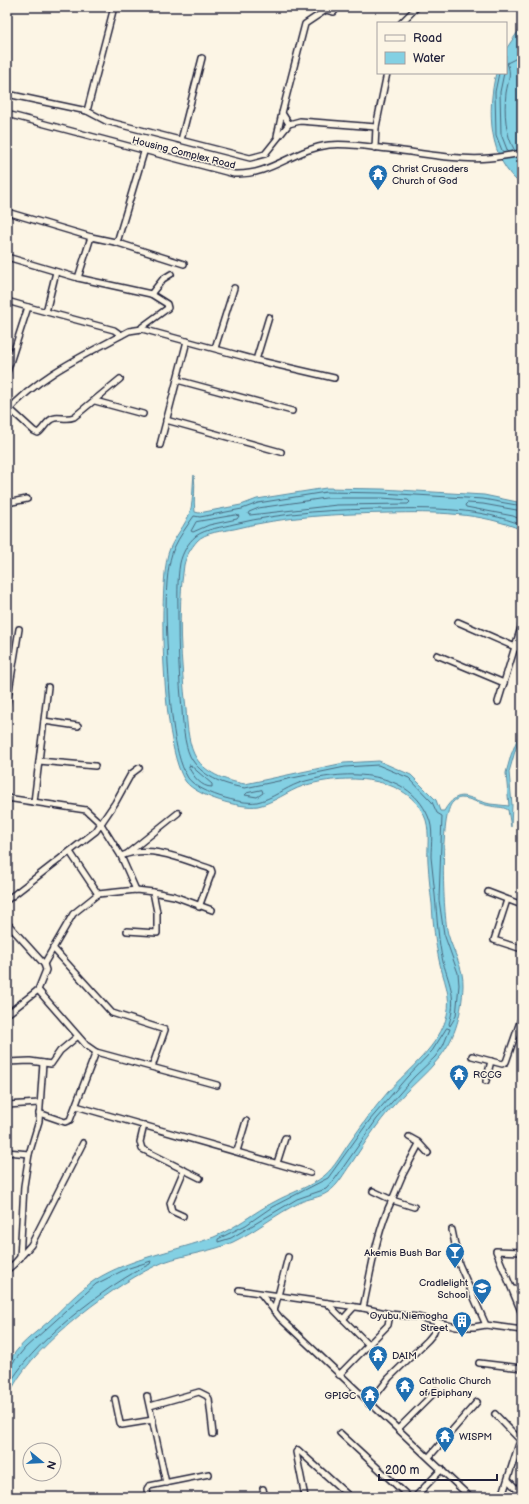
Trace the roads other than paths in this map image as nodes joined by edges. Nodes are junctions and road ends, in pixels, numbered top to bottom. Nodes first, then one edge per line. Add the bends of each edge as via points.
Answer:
1 (114, 7) edge
2 (338, 7) edge
3 (417, 7) edge
4 (402, 22) edge
5 (202, 58) dead end
6 (387, 74) edge
7 (7, 94) edge
8 (87, 111) junction
9 (282, 113) junction
10 (7, 114) edge
11 (289, 124) junction
12 (376, 127) junction
13 (277, 137) junction
14 (181, 140) junction
15 (375, 148) junction
16 (144, 152) junction
17 (522, 153) edge
18 (7, 212) edge
19 (91, 237) junction
20 (114, 242) junction
21 (7, 257) edge
22 (184, 264) dead end
23 (56, 272) junction
24 (171, 274) dead end
25 (78, 278) junction
26 (234, 288) dead end
27 (151, 294) junction
28 (7, 300) edge
29 (28, 307) junction
30 (46, 312) junction
31 (269, 317) dead end
32 (142, 329) junction
33 (121, 335) junction
34 (187, 341) junction
35 (215, 348) junction
36 (256, 360) junction
37 (7, 372) edge
38 (334, 378) dead end
39 (120, 379) dead end
40 (177, 380) junction
41 (95, 401) junction
42 (8, 410) edge
43 (292, 411) dead end
44 (143, 414) dead end
45 (166, 420) junction
46 (160, 445) dead end
47 (280, 452) dead end
48 (27, 499) dead end
49 (7, 502) edge
50 (458, 622) dead end
51 (522, 624) edge
52 (19, 629) dead end
53 (515, 647) junction
54 (522, 650) edge
55 (437, 655) dead end
56 (504, 683) junction
57 (48, 687) dead end
58 (498, 702) dead end
59 (7, 703) edge
60 (44, 721) junction
61 (78, 726) dead end
62 (39, 761) junction
63 (95, 766) dead end
64 (138, 768) dead end
65 (7, 798) edge
66 (34, 802) junction
67 (178, 813) dead end
68 (102, 824) junction
69 (70, 852) junction
70 (128, 853) junction
71 (121, 856) junction
72 (136, 890) junction
73 (153, 892) junction
74 (488, 892) dead end
75 (98, 894) junction
76 (7, 900) edge
77 (507, 900) junction
78 (522, 905) edge
79 (199, 907) junction
80 (212, 910) dead end
81 (7, 923) edge
82 (127, 931) dead end
83 (53, 948) junction
84 (522, 950) edge
85 (44, 964) junction
86 (38, 990) junction
87 (10, 1012) dead end
88 (522, 1016) edge
89 (78, 1036) junction
90 (96, 1052) junction
91 (472, 1056) dead end
92 (491, 1061) junction
93 (7, 1062) edge
94 (43, 1063) junction
95 (152, 1067) junction
96 (486, 1081) dead end
97 (217, 1085) dead end
98 (39, 1103) junction
99 (7, 1105) edge
100 (76, 1106) junction
101 (39, 1113) junction
102 (246, 1121) dead end
103 (144, 1125) junction
104 (409, 1137) dead end
105 (285, 1138) dead end
106 (83, 1143) dead end
107 (419, 1144) junction
108 (237, 1151) junction
109 (7, 1152) edge
110 (428, 1152) dead end
111 (29, 1154) junction
112 (277, 1163) junction
113 (184, 1170) junction
114 (310, 1173) dead end
115 (200, 1178) dead end
116 (373, 1191) dead end
117 (392, 1200) junction
118 (414, 1207) dead end
119 (183, 1216) dead end
120 (452, 1230) dead end
121 (522, 1252) edge
122 (288, 1257) dead end
123 (20, 1258) junction
124 (7, 1270) edge
125 (513, 1289) junction
126 (239, 1290) dead end
127 (522, 1290) edge
128 (261, 1294) junction
129 (277, 1296) junction
130 (327, 1303) junction
131 (354, 1307) junction
132 (362, 1308) junction
133 (274, 1311) junction
134 (390, 1314) junction
135 (522, 1314) edge
136 (343, 1319) junction
137 (437, 1323) junction
138 (486, 1325) junction
139 (522, 1330) edge
140 (368, 1344) junction
141 (479, 1363) dead end
142 (522, 1368) edge
143 (339, 1375) junction
144 (436, 1391) dead end
145 (148, 1396) dead end
146 (115, 1398) dead end
147 (478, 1402) dead end
148 (369, 1404) junction
149 (150, 1406) junction
150 (495, 1414) dead end
151 (152, 1420) junction
152 (398, 1430) junction
153 (340, 1433) dead end
154 (213, 1434) dead end
155 (522, 1434) edge
156 (520, 1440) junction
157 (429, 1457) junction
158 (442, 1469) junction
159 (209, 1474) dead end
160 (508, 1480) junction
161 (166, 1483) junction
162 (263, 1489) dead end
163 (522, 1495) edge
164 (148, 1497) edge
165 (265, 1497) edge
166 (305, 1497) edge
167 (350, 1497) edge
168 (409, 1497) edge
169 (415, 1497) edge
170 (470, 1497) edge
171 (502, 1497) edge

1 - 8 street
2 - 9 street via 334,12 326,10 305,24
3 - 4 street
5 - 14 street
6 - 12 street
7 - 8 street
8 - 14 street via 106,121
9 - 11 street
9 - 13 street
10 - 16 street, Housing Complex Road
11 - 12 street via 300,121
11 - 13 street
12 - 15 street
13 - 14 street via 265,154 250,158
15 - 16 street, Housing Complex Road via 320,146 276,166 245,175 222,172
15 - 17 street, Housing Complex Road via 488,159
16 - 20 street via 118,239
18 - 19 street
19 - 20 street
19 - 25 street
20 - 22 street
21 - 23 street
23 - 25 street
23 - 30 street
24 - 27 street via 160,282
25 - 27 street
26 - 35 street
27 - 32 street via 168,306
28 - 29 street
29 - 30 street
29 - 37 street
30 - 33 street via 114,330
31 - 36 street
32 - 33 street
32 - 34 street
33 - 42 street via 43,380
34 - 35 street
34 - 40 street
35 - 36 street
36 - 38 street
39 - 41 street
40 - 43 street
40 - 45 street
41 - 42 street via 69,419 50,420 38,433
41 - 44 street
45 - 46 street
45 - 47 street
48 - 49 street
50 - 53 street
51 - 53 street
52 - 59 street
53 - 54 street
53 - 56 street
55 - 56 street
56 - 58 street
57 - 60 street
60 - 61 street
60 - 62 street
62 - 63 street
62 - 66 street
64 - 68 street via 131,774
65 - 66 street
66 - 68 street via 86,810
67 - 70 street
68 - 69 street
68 - 71 street
69 - 75 street
69 - 76 street
70 - 71 street
70 - 79 street via 161,852 210,869 212,872
71 - 72 street
72 - 73 street
72 - 75 street
73 - 79 street via 174,896
73 - 82 street via 157,912 156,933
74 - 77 street
75 - 83 street via 73,914
77 - 78 street
77 - 84 street via 494,940
79 - 80 street
81 - 85 street
83 - 85 street
83 - 95 street via 112,1013 166,1030
85 - 86 street via 46,970
86 - 87 street
86 - 89 street
88 - 92 street via 506,1062 502,1064
89 - 90 street
89 - 94 street via 60,1051 51,1064
90 - 95 street
90 - 100 street
91 - 92 street
92 - 96 street
93 - 94 street
94 - 98 street
95 - 97 street
98 - 99 street
98 - 101 street
100 - 101 street via 70,1120 65,1122
100 - 103 street
101 - 111 street via 38,1130
102 - 108 street
103 - 108 street
103 - 113 street via 140,1142 142,1149
104 - 107 street
105 - 112 street
106 - 123 street via 31,1245
107 - 110 street
107 - 117 street
108 - 112 street
109 - 111 street
111 - 123 street via 20,1230
112 - 114 street
113 - 115 street
113 - 119 street via 170,1203 172,1211
116 - 117 street
117 - 118 street
117 - 132 street via 376,1247
120 - 138 street via 459,1264
121 - 125 street via 496,1251
122 - 129 street
123 - 124 street
125 - 127 street
125 - 135 street
126 - 128 street
128 - 129 street
128 - 133 street
129 - 130 street
129 - 133 street
130 - 131 street
130 - 136 street
131 - 132 street
131 - 136 street
132 - 134 street
133 - 143 street
134 - 137 street via 418,1317
134 - 140 street via 388,1325
136 - 140 street
137 - 138 street via 456,1327
137 - 148 street via 433,1334 389,1378
138 - 139 street
140 - 143 street
141 - 142 street
143 - 148 street
144 - 152 street
145 - 149 street
146 - 151 street via 122,1425
147 - 157 street
148 - 152 street
149 - 151 street
149 - 154 street via 199,1392 209,1399
150 - 156 street
151 - 161 street
152 - 157 street
153 - 168 street
155 - 156 street
156 - 160 street
157 - 158 street
158 - 169 street
158 - 170 street
159 - 161 street
160 - 163 street
160 - 171 street
161 - 164 street via 149,1486
162 - 165 street
166 - 167 street via 296,1452 298,1450

